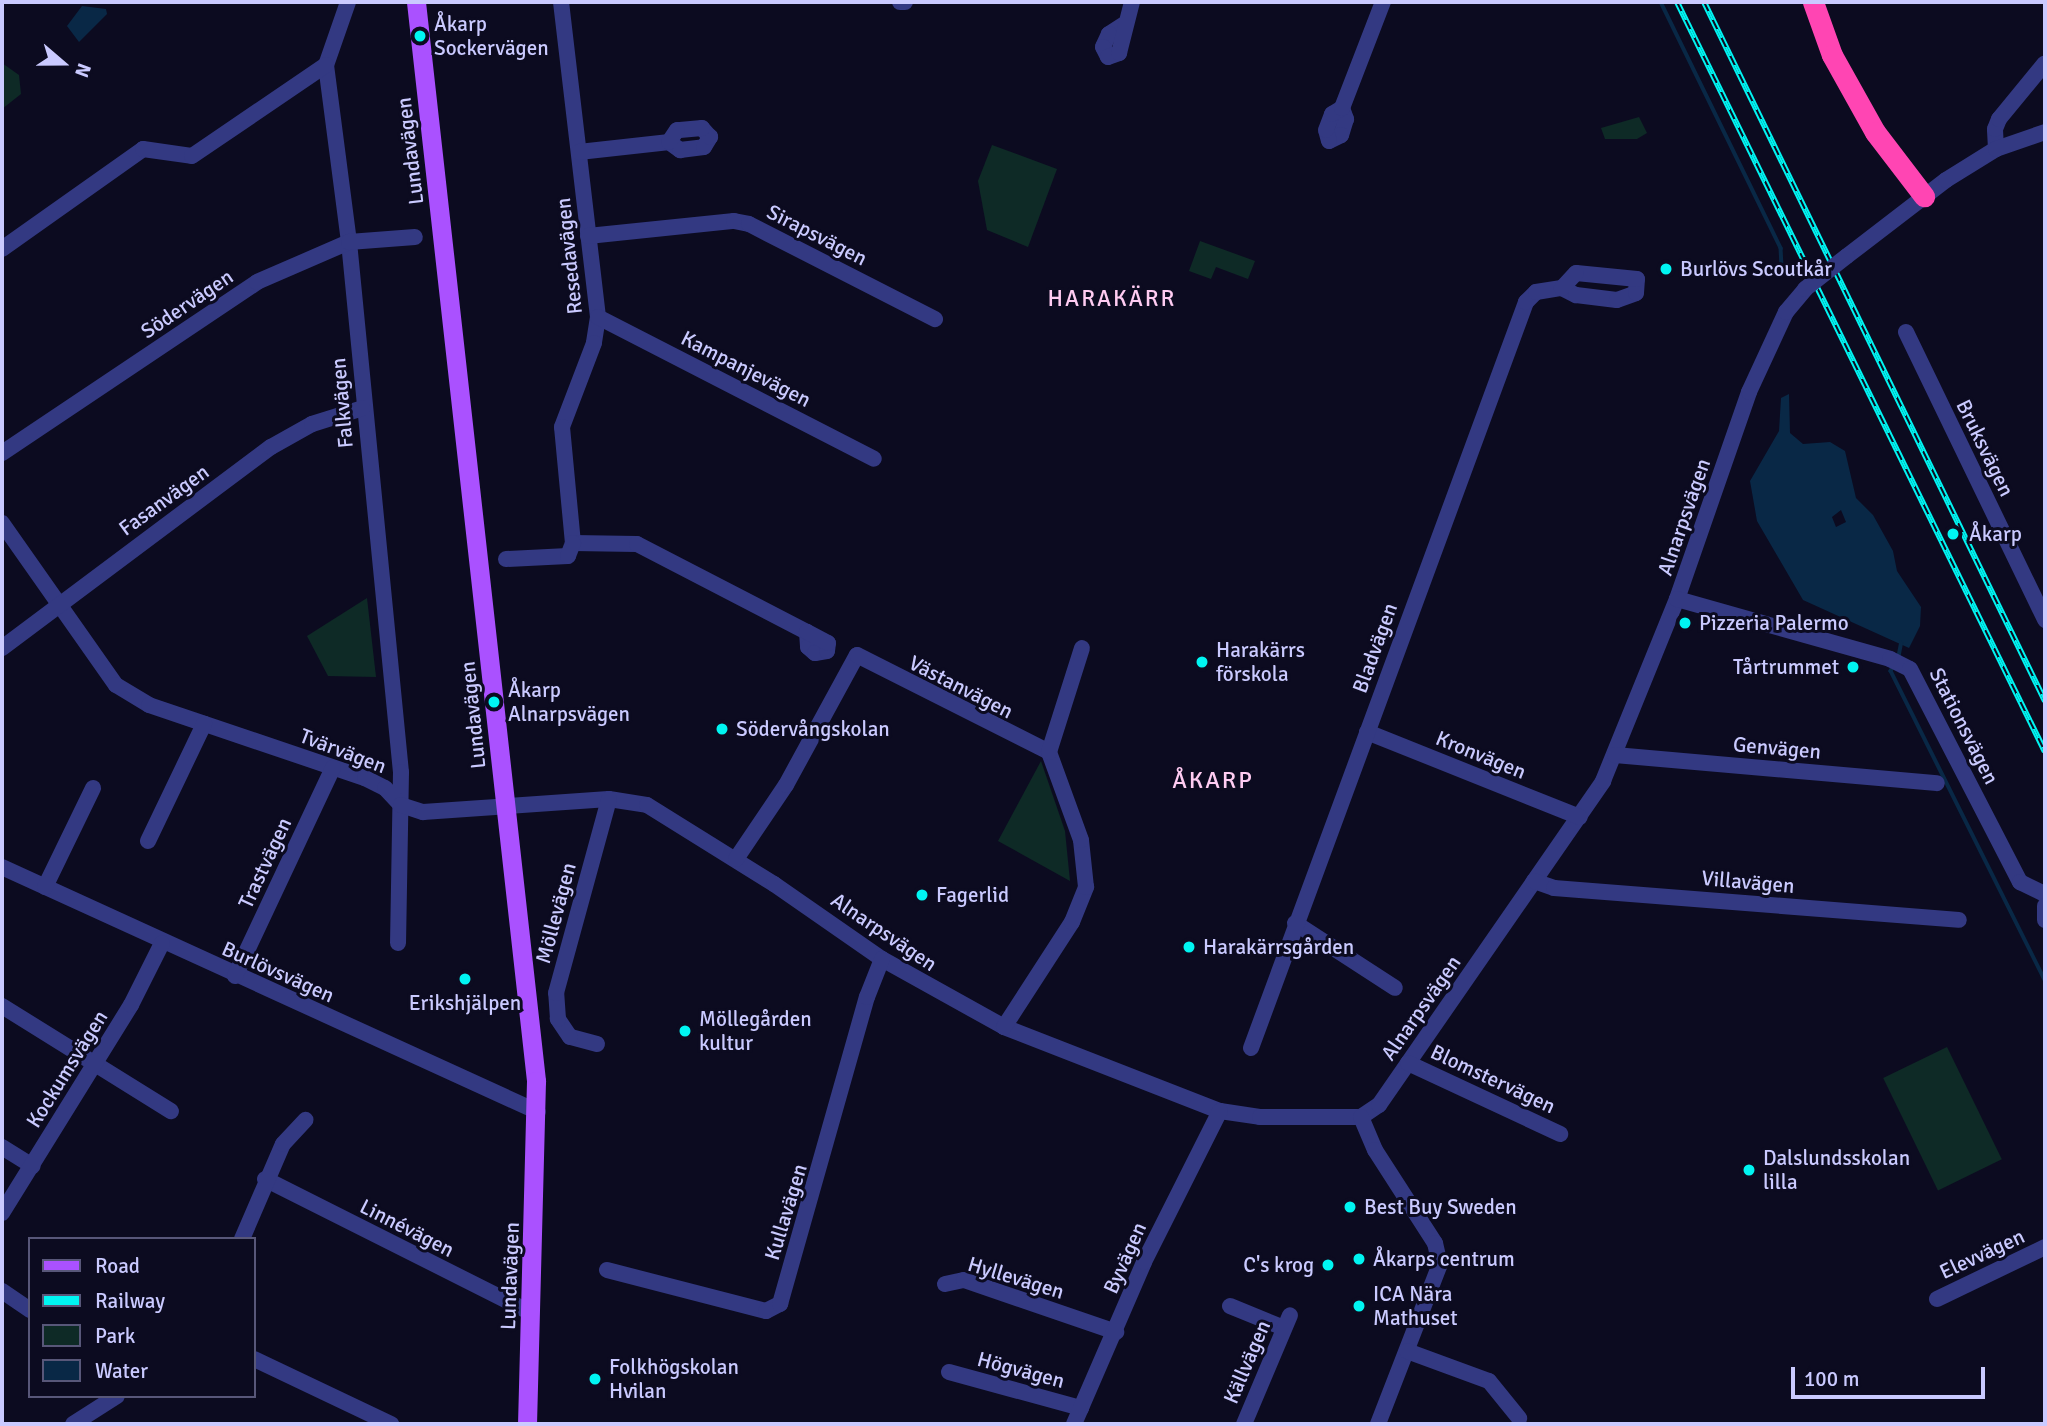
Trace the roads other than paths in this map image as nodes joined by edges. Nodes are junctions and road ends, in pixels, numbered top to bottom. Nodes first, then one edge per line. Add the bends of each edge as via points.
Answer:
1 (348, 2) edge
2 (416, 2) edge
3 (561, 2) edge
4 (1132, 2) edge
5 (1382, 2) edge
6 (1813, 2) edge
7 (1123, 25) dead end
8 (2045, 63) edge
9 (326, 65) junction
10 (1342, 108) dead end
11 (2045, 132) edge
12 (669, 142) dead end
13 (1996, 149) junction
14 (579, 152) junction
15 (1924, 196) junction
16 (588, 236) junction
17 (415, 237) dead end
18 (349, 242) junction
19 (2, 249) edge
20 (1562, 288) dead end
21 (598, 317) junction
22 (935, 319) dead end
23 (1906, 332) dead end
24 (363, 408) junction
25 (2, 453) edge
26 (874, 459) dead end
27 (2, 523) edge
28 (573, 543) junction
29 (506, 559) dead end
30 (1677, 598) junction
31 (58, 605) junction
32 (2045, 620) edge
33 (807, 632) dead end
34 (2, 648) edge
35 (1082, 648) dead end
36 (204, 724) junction
37 (1367, 732) junction
38 (1049, 752) junction
39 (1615, 755) junction
40 (333, 768) junction
41 (1937, 783) dead end
42 (93, 788) dead end
43 (609, 799) junction
44 (401, 805) junction
45 (505, 805) junction
46 (1580, 817) junction
47 (148, 841) dead end
48 (736, 859) junction
49 (2, 867) edge
50 (1534, 881) junction
51 (45, 887) junction
52 (2045, 894) edge
53 (2045, 906) edge
54 (1959, 920) dead end
55 (2045, 920) edge
56 (1295, 923) junction
57 (162, 943) junction
58 (398, 943) dead end
59 (882, 959) junction
60 (235, 976) junction
61 (1395, 988) dead end
62 (2, 1006) edge
63 (1003, 1027) junction
64 (597, 1044) dead end
65 (1251, 1048) dead end
66 (1408, 1063) junction
67 (95, 1065) junction
68 (172, 1111) dead end
69 (1220, 1111) junction
70 (538, 1112) junction
71 (1361, 1117) junction
72 (305, 1120) dead end
73 (1560, 1134) dead end
74 (2, 1147) edge
75 (32, 1166) junction
76 (265, 1179) junction
77 (2, 1213) edge
78 (243, 1237) edge
79 (2045, 1247) edge
80 (607, 1270) dead end
81 (945, 1284) dead end
82 (2, 1291) edge
83 (1937, 1299) dead end
84 (1230, 1306) dead end
85 (28, 1309) edge
86 (531, 1313) junction
87 (1116, 1332) junction
88 (1408, 1351) junction
89 (256, 1360) edge
90 (949, 1372) dead end
91 (114, 1398) edge
92 (121, 1398) edge
93 (1081, 1408) junction
94 (1519, 1418) dead end
95 (73, 1424) edge
96 (95, 1424) edge
97 (390, 1424) edge
98 (527, 1424) edge
99 (1074, 1424) edge
100 (1244, 1424) edge
101 (1378, 1424) edge

1 - 9 street, Falkvägen
2 - 45 main road, Lundavägen
3 - 14 street, Resedavägen
4 - 7 street
5 - 10 street
6 - 15 highway via 1832,55 1875,132
8 - 13 street via 1999,119
9 - 18 street, Falkvägen
9 - 19 street via 192,156 143,149
11 - 13 street, Alnarpsvägen
12 - 14 street
13 - 15 street, Alnarpsvägen
14 - 16 street, Resedavägen
15 - 30 street, Alnarpsvägen, bridge via 1805,289 1786,312 1748,392
16 - 21 street, Resedavägen
16 - 22 street, Sirapsvägen via 734,221 750,224
17 - 18 street, Södervägen
18 - 24 street, Falkvägen
18 - 25 street, Södervägen via 257,282
20 - 37 street, Bladvägen via 1536,292 1526,302
21 - 26 street, Kampanjevägen
21 - 28 street, Resedavägen via 594,343 562,427
23 - 32 street, Bruksvägen
24 - 31 street, Fasanvägen via 292,433
24 - 44 street, Falkvägen
27 - 31 street, Tvärvägen
28 - 29 street via 568,556
28 - 33 street via 637,544
30 - 39 street, Alnarpsvägen
30 - 52 street, Stationsvägen via 1890,659 1910,669 2020,882
31 - 34 street, Fasanvägen
31 - 36 street, Tvärvägen via 116,685 149,705
35 - 38 street
36 - 40 street, Tvärvägen
36 - 47 street
37 - 46 street, Kronvägen
37 - 56 street, Bladvägen
38 - 48 street, Västanvägen via 856,655 813,738
38 - 63 street via 1081,840 1086,887 1072,922
39 - 41 street, Genvägen
39 - 46 street, Alnarpsvägen
40 - 44 street, Tvärvägen via 385,788
40 - 60 street, Trastvägen
42 - 51 street
43 - 45 street, Alnarpsvägen
43 - 48 street, Alnarpsvägen via 647,805
43 - 64 street, Möllevägen via 556,993 558,1019 570,1037
44 - 45 street, Tvärvägen via 423,812
44 - 58 street, Falkvägen
45 - 70 main road, Lundavägen
46 - 50 street, Alnarpsvägen
48 - 59 street, Alnarpsvägen
49 - 51 street, Burlövsvägen
50 - 54 street, Villavägen via 1554,888
50 - 66 street, Alnarpsvägen
51 - 57 street, Burlövsvägen
53 - 55 street
56 - 61 street
56 - 65 street, Bladvägen
57 - 60 street, Burlövsvägen
57 - 67 street, Kockumsvägen
59 - 63 street, Alnarpsvägen
59 - 80 street, Kullavägen via 867,997 780,1304 766,1311
60 - 70 street, Burlövsvägen
62 - 67 street
63 - 69 street, Alnarpsvägen
66 - 71 street, Alnarpsvägen via 1379,1105
66 - 73 street, Blomstervägen
67 - 68 street
67 - 75 street, Kockumsvägen
69 - 71 street, Alnarpsvägen via 1260,1117
69 - 87 street, Byvägen via 1144,1262
70 - 86 main road, Lundavägen
71 - 88 street via 1375,1150 1434,1243 1440,1264
72 - 76 street via 284,1144
74 - 75 street
75 - 77 street, Kockumsvägen
76 - 78 street
76 - 86 street, Linnévägen
79 - 83 street, Elevvägen
81 - 87 street, Hyllevägen via 964,1280
82 - 85 street
84 - 100 street, Källvägen via 1287,1322
86 - 98 main road, Lundavägen
87 - 93 street, Byvägen
88 - 94 street via 1489,1381
88 - 101 street
89 - 97 street
90 - 93 street, Högvägen
91 - 95 street
92 - 96 street
93 - 99 street, Byvägen

